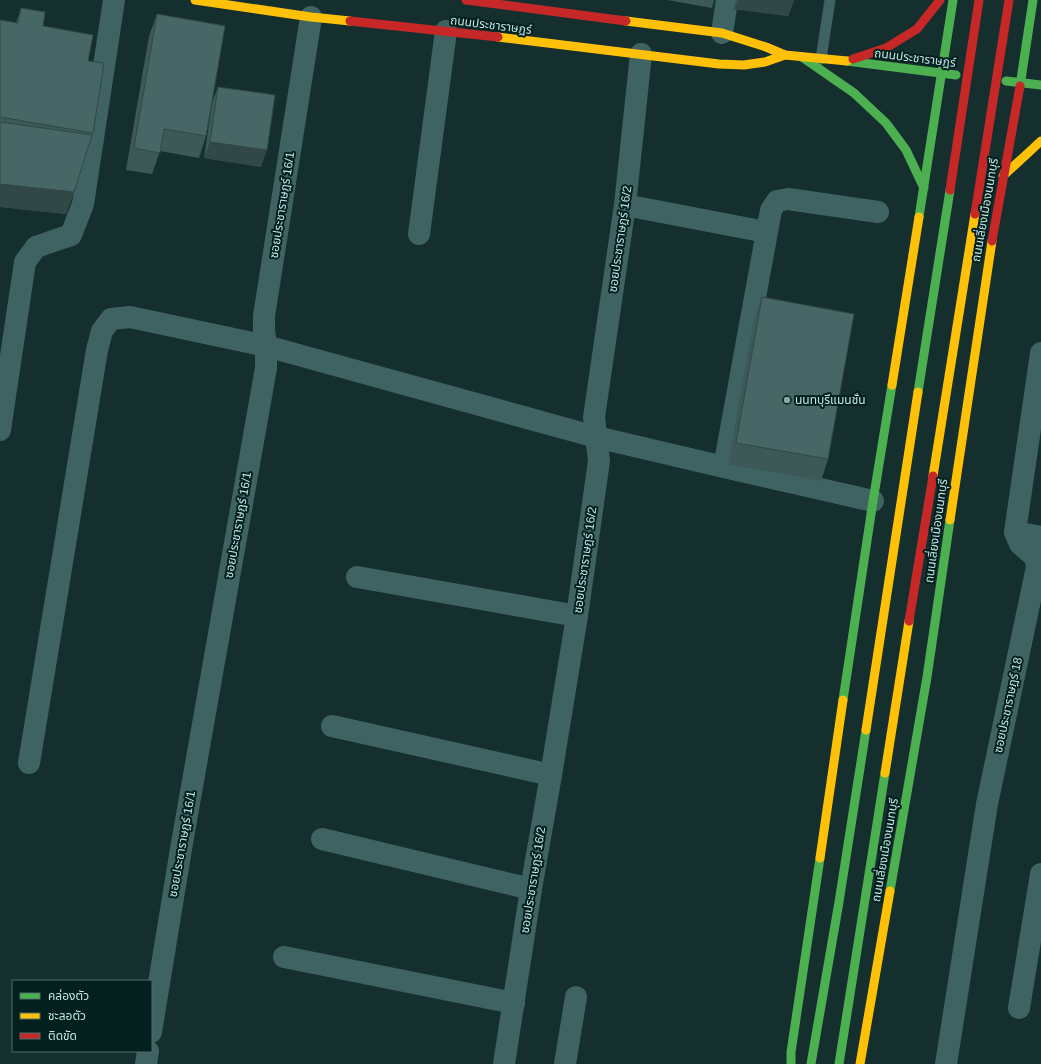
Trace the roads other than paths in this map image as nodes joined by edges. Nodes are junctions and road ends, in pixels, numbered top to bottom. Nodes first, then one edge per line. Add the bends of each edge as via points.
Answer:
1 (114, 0) edge
2 (195, 0) edge
3 (466, 0) edge
4 (727, 0) edge
5 (841, 0) edge
6 (940, 0) edge
7 (953, 0) edge
8 (979, 0) edge
9 (1009, 0) edge
10 (1034, 0) edge
11 (830, 1) edge
12 (513, 3) edge
13 (1041, 14) edge
14 (311, 17) junction
15 (446, 32) junction
16 (722, 33) junction
17 (641, 54) junction
18 (785, 55) junction
19 (802, 57) junction
20 (821, 58) junction
21 (846, 61) junction
22 (942, 73) junction
23 (973, 77) dead end
24 (989, 79) dead end
25 (1021, 83) junction
26 (1041, 86) edge
27 (1041, 141) edge
28 (1003, 176) junction
29 (924, 188) junction
30 (625, 205) junction
31 (953, 205) dead end
32 (967, 210) dead end
33 (878, 212) dead end
34 (766, 232) junction
35 (916, 233) junction
36 (419, 234) dead end
37 (992, 238) junction
38 (754, 299) junction
39 (776, 303) edge
40 (266, 346) junction
41 (1041, 353) edge
42 (0, 430) edge
43 (596, 436) junction
44 (724, 468) junction
45 (873, 502) junction
46 (1016, 532) junction
47 (1041, 537) edge
48 (357, 577) dead end
49 (577, 616) junction
50 (332, 726) dead end
51 (29, 763) dead end
52 (551, 775) junction
53 (322, 839) dead end
54 (1041, 874) edge
55 (531, 889) junction
56 (284, 957) dead end
57 (576, 997) dead end
58 (514, 1003) junction
59 (1019, 1008) dead end
60 (152, 1026) edge
61 (148, 1052) edge
62 (146, 1064) edge
63 (504, 1064) edge
64 (565, 1064) edge
65 (792, 1064) edge
66 (811, 1064) edge
67 (839, 1064) edge
68 (860, 1064) edge
69 (946, 1064) edge

1 - 42 street via 83,204 71,235 36,247 25,262
2 - 14 main road, ถนนประชาราษฎร์
3 - 12 main road, ถนนประชาราษฎร์
4 - 16 street
5 - 11 lane
6 - 21 main road via 917,30 886,48
7 - 22 main road
8 - 66 main road
9 - 67 main road, ถนนเลี่ยงเมืองนนทบุรี
10 - 13 main road
10 - 25 main road, ถนนเลี่ยงเมืองนนทบุรี
11 - 20 lane
12 - 16 main road, ถนนประชาราษฎร์
14 - 15 main road, ถนนประชาราษฎร์
14 - 40 street, ซอยประชาราษฎร์ 16/1 via 264,316
15 - 17 main road, ถนนประชาราษฎร์
15 - 36 street
16 - 18 main road, ถนนประชาราษฎร์
17 - 18 main road, ถนนประชาราษฎร์ via 744,65 765,62
17 - 30 street, ซอยประชาราษฎร์ 16/2
18 - 19 main road, ถนนประชาราษฎร์
19 - 20 main road, ถนนประชาราษฎร์
19 - 29 main road via 854,93 886,123 906,150
20 - 21 main road, ถนนประชาราษฎร์
21 - 22 main road, ถนนประชาราษฎร์
22 - 23 main road, ถนนประชาราษฎร์
22 - 29 main road
24 - 25 main road
25 - 26 main road
25 - 28 main road, ถนนเลี่ยงเมืองนนทบุรี
27 - 28 main road
28 - 37 main road, ถนนเลี่ยงเมืองนนทบุรี
29 - 35 main road
30 - 34 street
30 - 43 street, ซอยประชาราษฎร์ 16/2 via 594,417
31 - 35 main road via 933,211
32 - 37 main road via 982,214
33 - 34 street via 788,199 777,201 771,210
34 - 38 street
35 - 45 main road
37 - 68 main road, ถนนเลี่ยงเมืองนนทบุรี via 927,677
38 - 39 street
38 - 44 street
40 - 43 street
40 - 51 street via 130,317 111,318 102,331
40 - 60 street, ซอยประชาราษฎร์ 16/1 via 266,368
41 - 46 street
43 - 44 street
43 - 49 street, ซอยประชาราษฎร์ 16/2 via 599,461
44 - 45 street
45 - 65 main road via 791,1052
46 - 47 street
46 - 69 street, ซอยประชาราษฎร์ 18 via 1020,544 1035,557 1038,568 987,804
48 - 49 street
49 - 52 street, ซอยประชาราษฎร์ 16/2
50 - 52 street
52 - 55 street, ซอยประชาราษฎร์ 16/2
53 - 55 street
54 - 59 street
55 - 58 street, ซอยประชาราษฎร์ 16/2
56 - 58 street
57 - 64 street
58 - 63 street, ซอยประชาราษฎร์ 16/2
61 - 62 street

